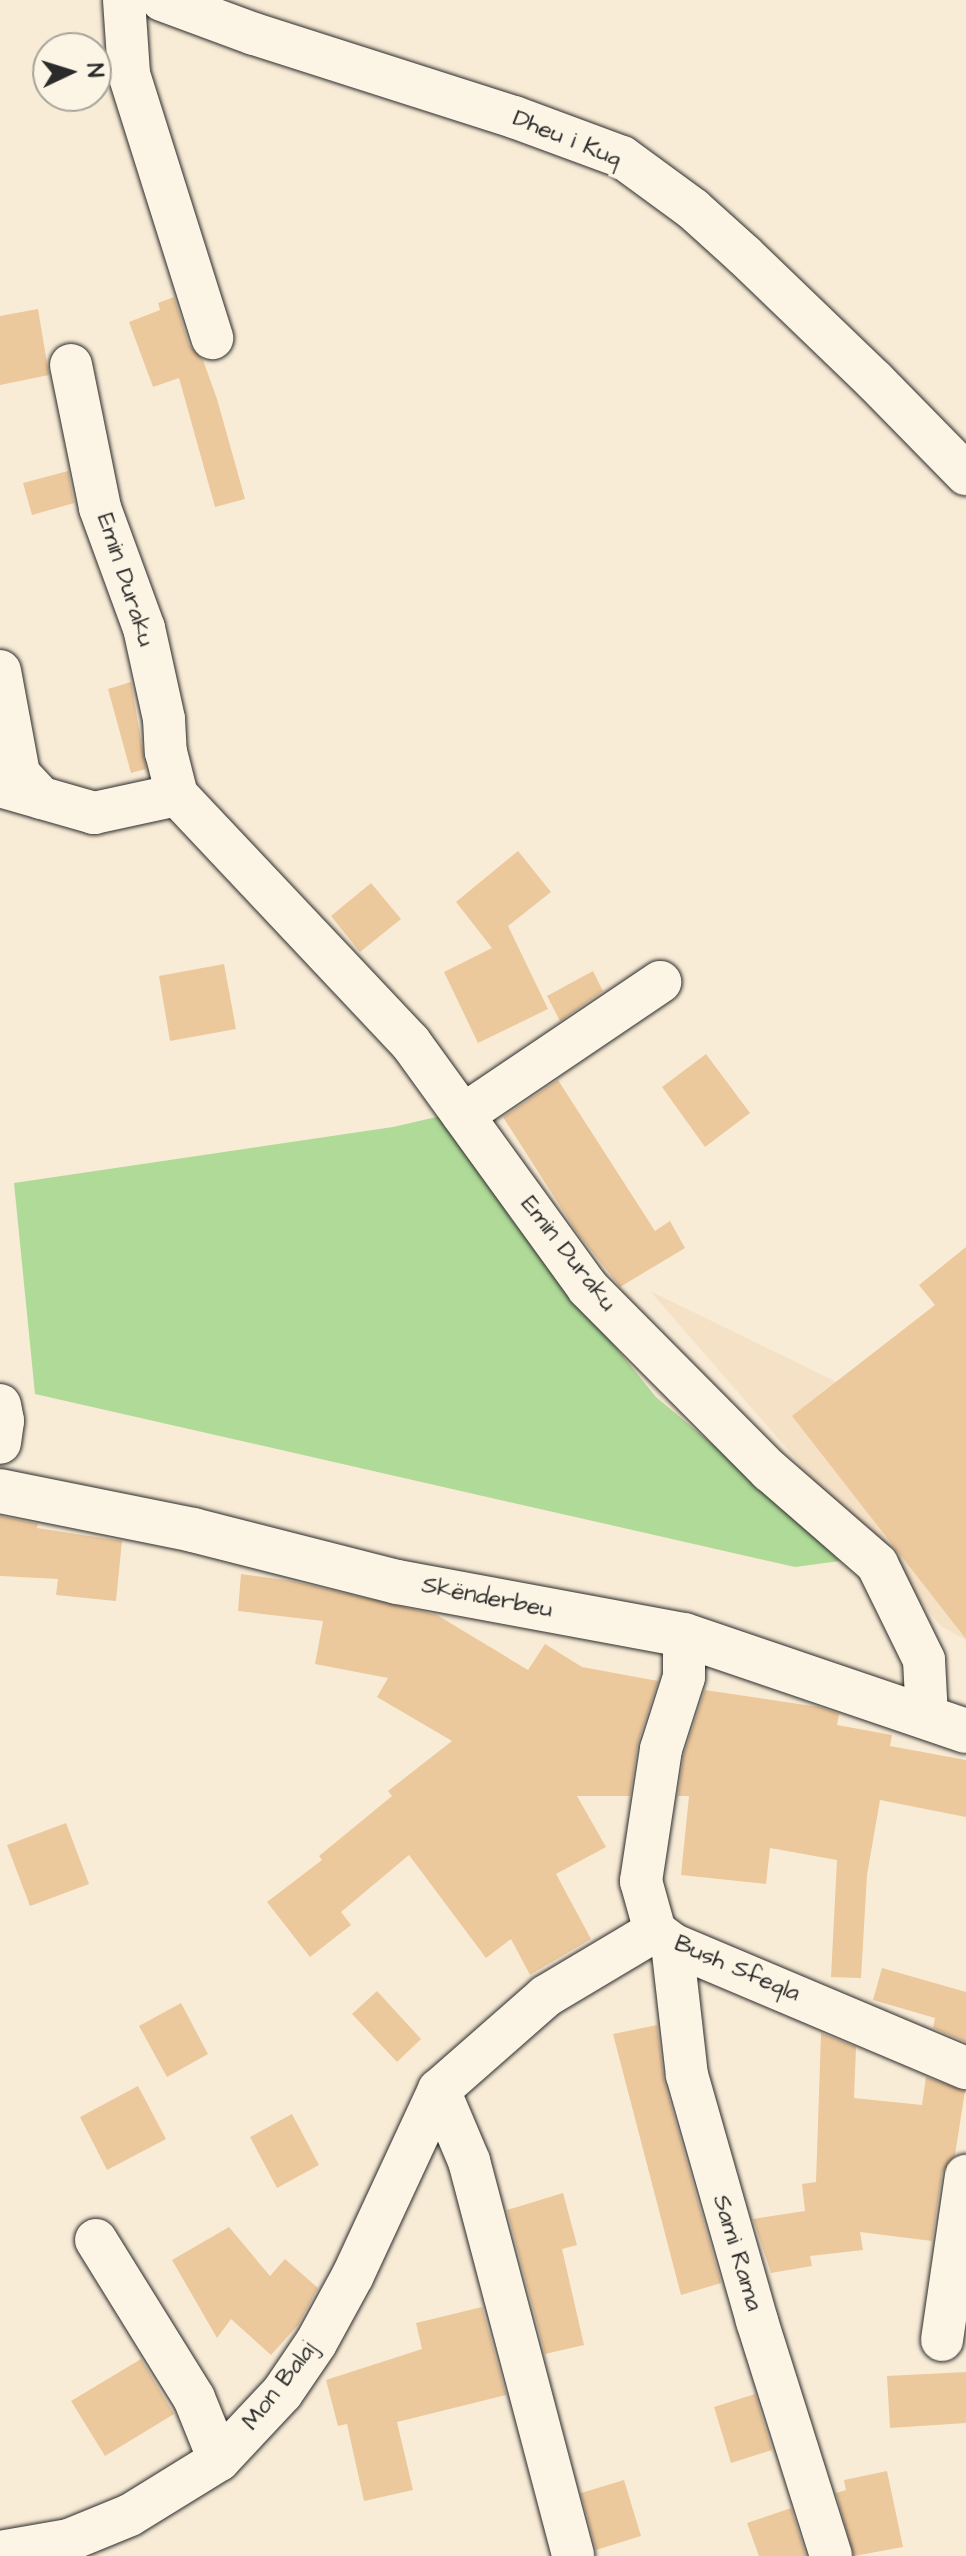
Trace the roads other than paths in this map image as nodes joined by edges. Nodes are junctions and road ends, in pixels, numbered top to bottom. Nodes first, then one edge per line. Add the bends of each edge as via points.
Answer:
1 (124, 0) edge
2 (162, 0) edge
3 (212, 338) dead end
4 (71, 365) dead end
5 (966, 474) edge
6 (0, 671) edge
7 (0, 786) edge
8 (177, 795) junction
9 (41, 798) junction
10 (660, 982) dead end
11 (463, 1115) junction
12 (0, 1405) edge
13 (0, 1443) edge
14 (0, 1491) edge
15 (684, 1635) junction
16 (946, 1725) edge
17 (664, 1938) junction
18 (966, 2068) edge
19 (439, 2090) junction
20 (966, 2176) edge
21 (96, 2240) dead end
22 (942, 2340) dead end
23 (219, 2460) junction
24 (0, 2552) edge
25 (573, 2556) edge
26 (831, 2556) edge

1 - 3 street via 129,74
2 - 5 street, Dheu i Kuq via 622,157 693,209 745,256
4 - 8 street, Emin Duraku via 100,508 144,628
6 - 9 street via 19,774
7 - 9 street
8 - 9 street via 94,813
8 - 11 street, Emin Duraku via 410,1042
10 - 11 street
11 - 16 street, Emin Duraku via 588,1288 770,1471 877,1564 924,1660
12 - 13 street
14 - 15 main road, Skënderbeu via 193,1530 397,1582
15 - 16 main road, Skënderbeu
15 - 17 street, Bush Sfeqla via 684,1677 661,1749 641,1881
17 - 18 street, Bush Sfeqla
17 - 19 street, Mon Balaj via 546,1996
17 - 26 street, Sami Rama via 687,2075
19 - 23 street, Mon Balaj via 316,2343 282,2393
19 - 25 street via 469,2161
20 - 22 street
21 - 23 street via 194,2398
23 - 24 street, Mon Balaj via 130,2515 69,2540

